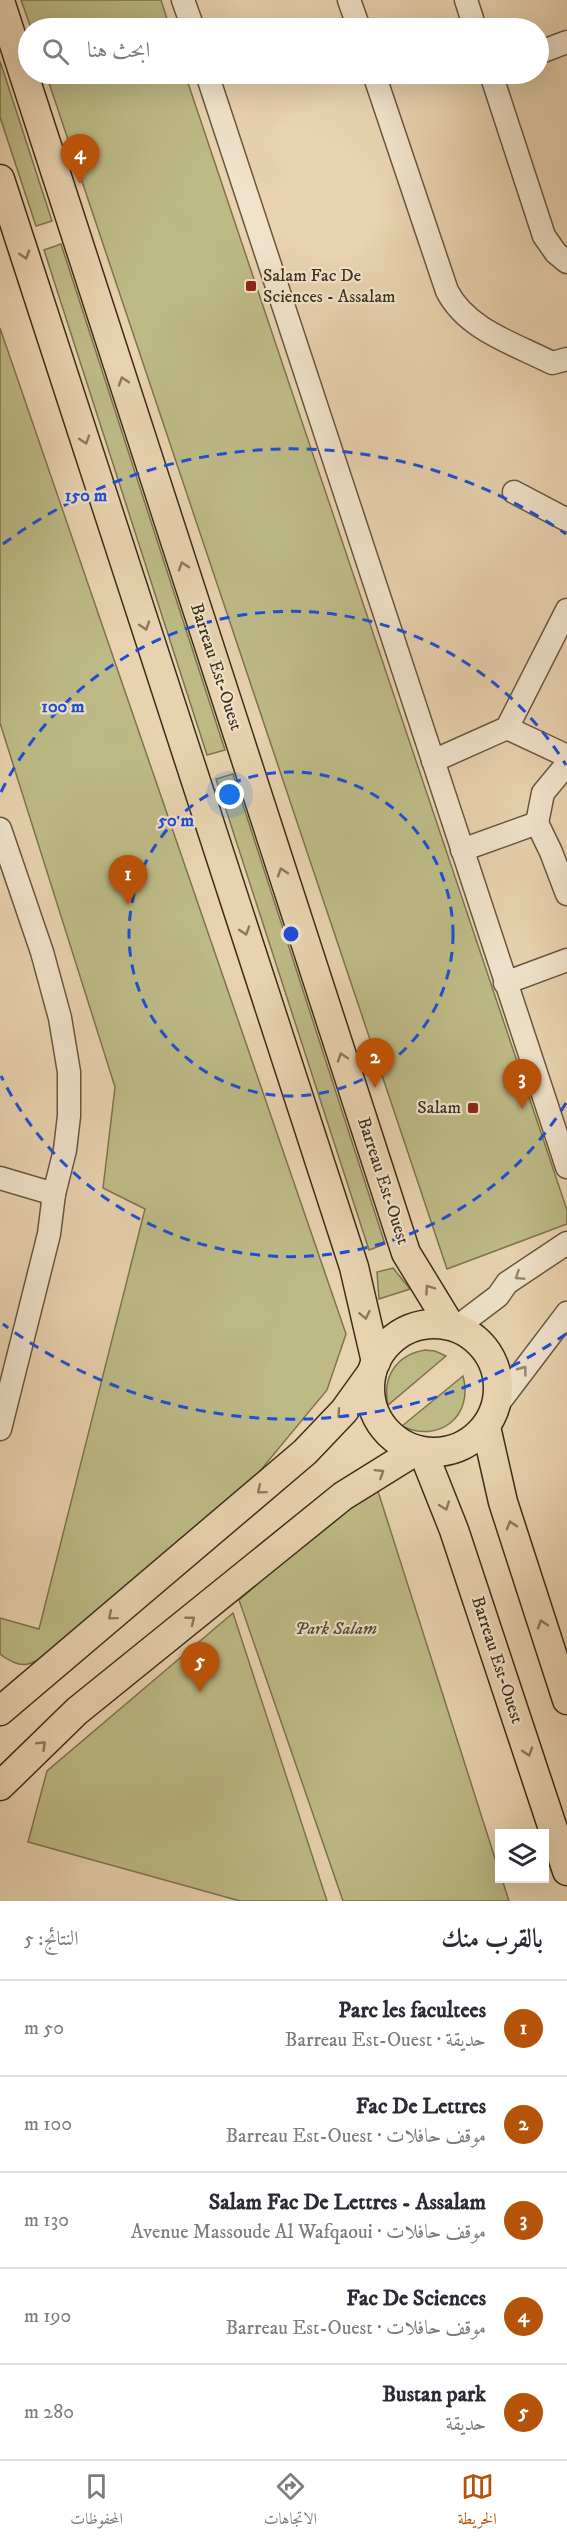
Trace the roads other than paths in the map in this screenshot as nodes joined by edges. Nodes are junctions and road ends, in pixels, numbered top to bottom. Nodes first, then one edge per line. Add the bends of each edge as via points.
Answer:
1 (349, 0) edge
2 (466, 0) edge
3 (0, 1) edge
4 (188, 1) edge
5 (191, 18) edge
6 (355, 18) edge
7 (472, 18) edge
8 (567, 42) edge
9 (549, 49) edge
10 (18, 56) edge
11 (27, 84) edge
12 (210, 84) edge
13 (377, 84) edge
14 (493, 84) edge
15 (0, 179) edge
16 (567, 262) edge
17 (567, 359) edge
18 (514, 492) dead end
19 (567, 520) edge
20 (567, 610) edge
21 (507, 728) junction
22 (567, 756) edge
23 (433, 761) junction
24 (567, 764) edge
25 (537, 823) junction
26 (0, 829) edge
27 (462, 850) junction
28 (567, 894) edge
29 (567, 960) edge
30 (505, 982) junction
31 (567, 1167) edge
32 (0, 1178) edge
33 (54, 1194) junction
34 (567, 1243) edge
35 (567, 1313) edge
36 (454, 1326) junction
37 (374, 1367) junction
38 (492, 1416) junction
39 (0, 1429) edge
40 (420, 1451) junction
41 (0, 1681) edge
42 (36, 1681) junction
43 (567, 1700) edge
44 (0, 1711) edge
45 (0, 1786) edge
46 (567, 1870) edge

1 - 6 street
2 - 7 street
10 -> 3 main road, Barreau Est-Ouest
4 - 5 street
8 - 9 street
36 -> 11 main road, Barreau Est-Ouest via 406,1252
12 - 23 street
13 - 17 street via 454,304 477,324 552,363
14 - 16 street via 544,236
15 -> 37 main road via 354,1268
18 - 19 street
20 - 21 street
21 - 22 street
21 - 23 street
23 - 27 street
24 - 25 street via 543,793
25 - 27 street
25 - 28 street
26 - 33 street via 42,952 68,1064 69,1116
27 - 30 street
29 - 30 street
30 - 31 street
32 - 33 street
33 - 39 street via 48,1234
34 -> 36 street via 507,1283 498,1296
38 -> 35 street
36 - 37 main road via 430,1323 411,1327 382,1348
36 - 38 main road via 479,1341 496,1367 499,1386
37 - 40 main road via 371,1401 377,1421 394,1439
37 -> 42 main road via 344,1411 305,1452
38 - 40 main road via 477,1437 458,1448 437,1453
43 -> 38 main road via 503,1502
45 -> 40 main road via 77,1711 343,1496
40 -> 46 main road, Barreau Est-Ouest via 454,1530
41 - 42 main road
42 - 44 main road

